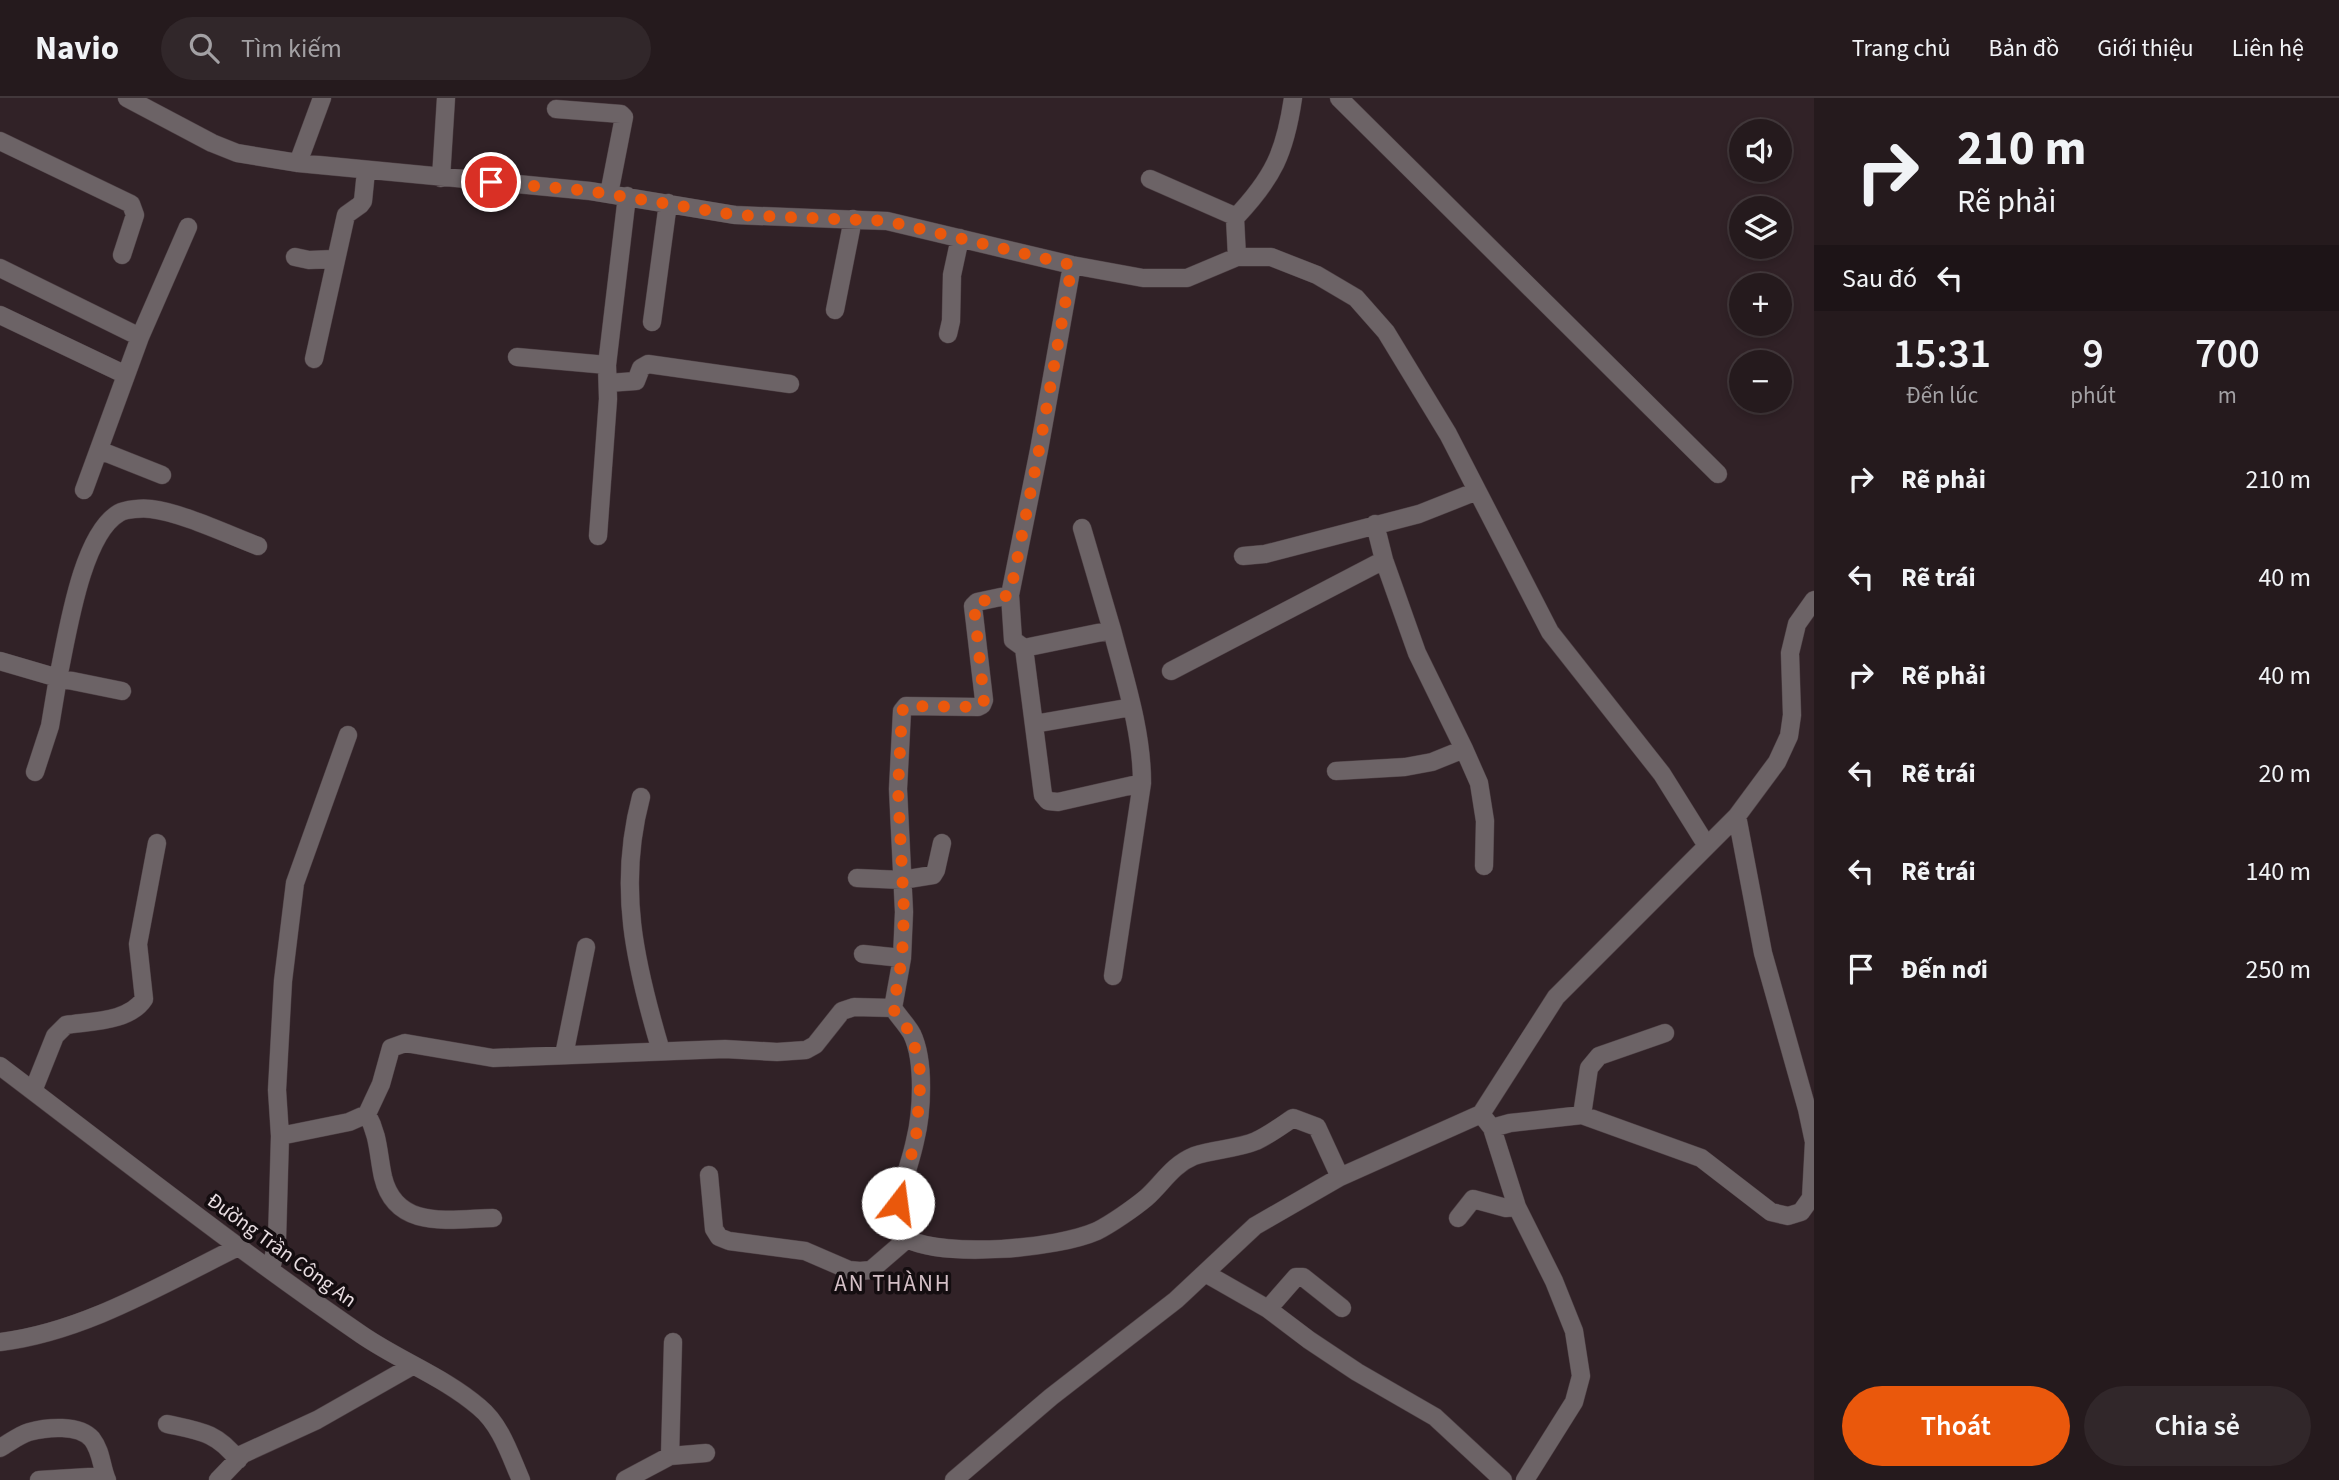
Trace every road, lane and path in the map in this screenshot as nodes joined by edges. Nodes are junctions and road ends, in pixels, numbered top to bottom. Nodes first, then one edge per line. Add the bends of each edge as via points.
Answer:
1 (127, 98) edge
2 (322, 98) edge
3 (446, 98) edge
4 (1293, 98) edge
5 (1339, 98) edge
6 (556, 109) dead end
7 (0, 141) edge
8 (298, 163) junction
9 (366, 171) junction
10 (441, 178) junction
11 (1150, 179) dead end
12 (618, 195) junction
13 (668, 203) junction
14 (1235, 218) junction
15 (853, 219) junction
16 (188, 227) dead end
17 (960, 238) junction
18 (122, 255) dead end
19 (295, 257) dead end
20 (1237, 257) junction
21 (334, 259) junction
22 (1072, 265) junction
23 (0, 268) edge
24 (835, 310) dead end
25 (0, 315) edge
26 (652, 322) dead end
27 (948, 334) dead end
28 (140, 337) junction
29 (517, 358) dead end
30 (314, 359) dead end
31 (608, 374) junction
32 (126, 375) junction
33 (790, 384) dead end
34 (99, 450) junction
35 (1718, 474) dead end
36 (162, 475) dead end
37 (84, 490) dead end
38 (1477, 491) junction
39 (1375, 524) junction
40 (1082, 527) dead end
41 (598, 536) dead end
42 (258, 546) dead end
43 (1243, 556) dead end
44 (1384, 560) junction
45 (1010, 595) junction
46 (1814, 600) edge
47 (1112, 630) junction
48 (1024, 648) junction
49 (0, 661) edge
50 (1171, 671) dead end
51 (58, 678) junction
52 (122, 691) dead end
53 (1132, 707) junction
54 (1034, 724) junction
55 (348, 735) dead end
56 (1464, 749) junction
57 (1336, 771) dead end
58 (35, 772) dead end
59 (1142, 783) junction
60 (641, 797) dead end
61 (1737, 817) junction
62 (157, 843) dead end
63 (942, 843) dead end
64 (1707, 846) junction
65 (1484, 866) dead end
66 (857, 878) dead end
67 (902, 880) junction
68 (586, 947) dead end
69 (863, 954) dead end
70 (902, 958) junction
71 (1113, 976) dead end
72 (893, 1009) junction
73 (1665, 1033) dead end
74 (661, 1051) junction
75 (564, 1055) junction
76 (0, 1066) edge
77 (33, 1091) junction
78 (367, 1114) junction
79 (1582, 1115) junction
80 (1487, 1121) junction
81 (280, 1136) junction
82 (709, 1175) dead end
83 (1340, 1177) junction
84 (1517, 1207) junction
85 (493, 1218) dead end
86 (1458, 1218) dead end
87 (907, 1239) junction
88 (238, 1247) junction
89 (271, 1270) junction
90 (1205, 1273) junction
91 (1268, 1308) junction
92 (1342, 1308) dead end
93 (0, 1342) edge
94 (673, 1342) dead end
95 (412, 1366) junction
96 (167, 1424) dead end
97 (0, 1448) edge
98 (706, 1453) dead end
99 (670, 1457) junction
100 (238, 1460) junction
101 (106, 1478) edge
102 (39, 1480) edge
103 (218, 1480) edge
104 (521, 1480) edge
105 (625, 1480) edge
106 (954, 1480) edge
107 (1503, 1480) edge
108 (1524, 1480) edge

1 - 8 street via 212,143
2 - 8 street
3 - 10 street
4 - 14 street via 1277,162
5 - 35 street
6 - 12 street via 624,117
7 - 18 street via 131,204 135,215
8 - 9 street
9 - 10 street
9 - 21 street via 363,201 346,215
10 - 12 street
11 - 14 street
12 - 13 street
12 - 31 street
13 - 15 street via 735,215
13 - 26 street
14 - 20 street
15 - 17 street via 887,221
15 - 24 street
16 - 28 street
17 - 22 street
17 - 27 street
19 - 21 street
20 - 22 street via 1187,278 1143,278
20 - 38 street via 1271,257 1317,275 1356,298 1386,332
21 - 30 street
22 - 45 street
23 - 28 street
25 - 32 street
28 - 32 street
29 - 31 street
31 - 33 street via 636,381 648,364
31 - 41 street
32 - 34 street
34 - 36 street
34 - 37 street
38 - 39 street via 1419,514
38 - 64 street via 1549,632 1662,774
39 - 43 street
39 - 44 street
40 - 47 street
42 - 51 street via 155,510 119,513 88,554
44 - 50 street
44 - 56 street via 1417,653
45 - 48 street via 1013,640
45 - 67 street via 974,606 982,705 903,708 898,789
46 - 61 street via 1797,624 1790,653 1789,736 1777,762
47 - 48 street
47 - 53 street
48 - 54 street
49 - 51 street
51 - 52 street
51 - 58 street via 50,726
53 - 54 street
53 - 59 street
54 - 59 street via 1043,795 1048,801
55 - 81 street via 295,883 283,981 277,1090
56 - 57 street via 1405,767
56 - 65 street via 1479,783 1485,821
59 - 71 street
60 - 74 street via 632,831 633,941
61 - 64 street
61 - 79 street via 1763,953 1811,1131 1811,1198 1801,1212 1788,1216 1771,1212 1701,1158
62 - 77 street via 138,944 144,999 138,1008 118,1017 66,1024 55,1036
63 - 67 street via 933,875
64 - 80 street via 1556,997
66 - 67 street
67 - 70 street
68 - 75 street
69 - 70 street
70 - 72 street
72 - 74 street via 854,1007 842,1011 806,1050
72 - 87 street via 912,1035 921,1075 916,1138 898,1203
73 - 79 street via 1592,1062
74 - 75 street
75 - 78 street via 493,1058 405,1043 391,1048
76 - 77 street, Đường Trần Công An
77 - 88 street, Đường Trần Công An
78 - 81 street
78 - 85 street via 375,1129 383,1178 400,1209 436,1219
79 - 80 street
80 - 83 street
80 - 84 street
81 - 89 street via 277,1240
82 - 87 street via 714,1229 729,1241 804,1251 860,1272 871,1270
83 - 87 street via 1317,1127 1293,1118 1256,1141 1193,1157 1168,1172 1146,1198 1097,1231 1049,1244 1008,1248 919,1245
83 - 90 street via 1255,1226
84 - 86 street via 1473,1199
84 - 108 street via 1574,1331 1581,1376 1574,1402
88 - 89 street, Đường Trần Công An
88 - 93 street via 110,1310 31,1338
89 - 95 street, Đường Trần Công An
90 - 91 street
90 - 106 street
91 - 92 street via 1296,1277
91 - 107 street via 1357,1372 1435,1417
94 - 99 street
95 - 100 street
95 - 104 street, Đường Trần Công An via 481,1408 503,1437
96 - 100 street via 215,1437
97 - 101 street via 27,1433 56,1428 77,1431 90,1437 100,1452
98 - 99 street
99 - 105 street
100 - 103 street
101 - 102 street

